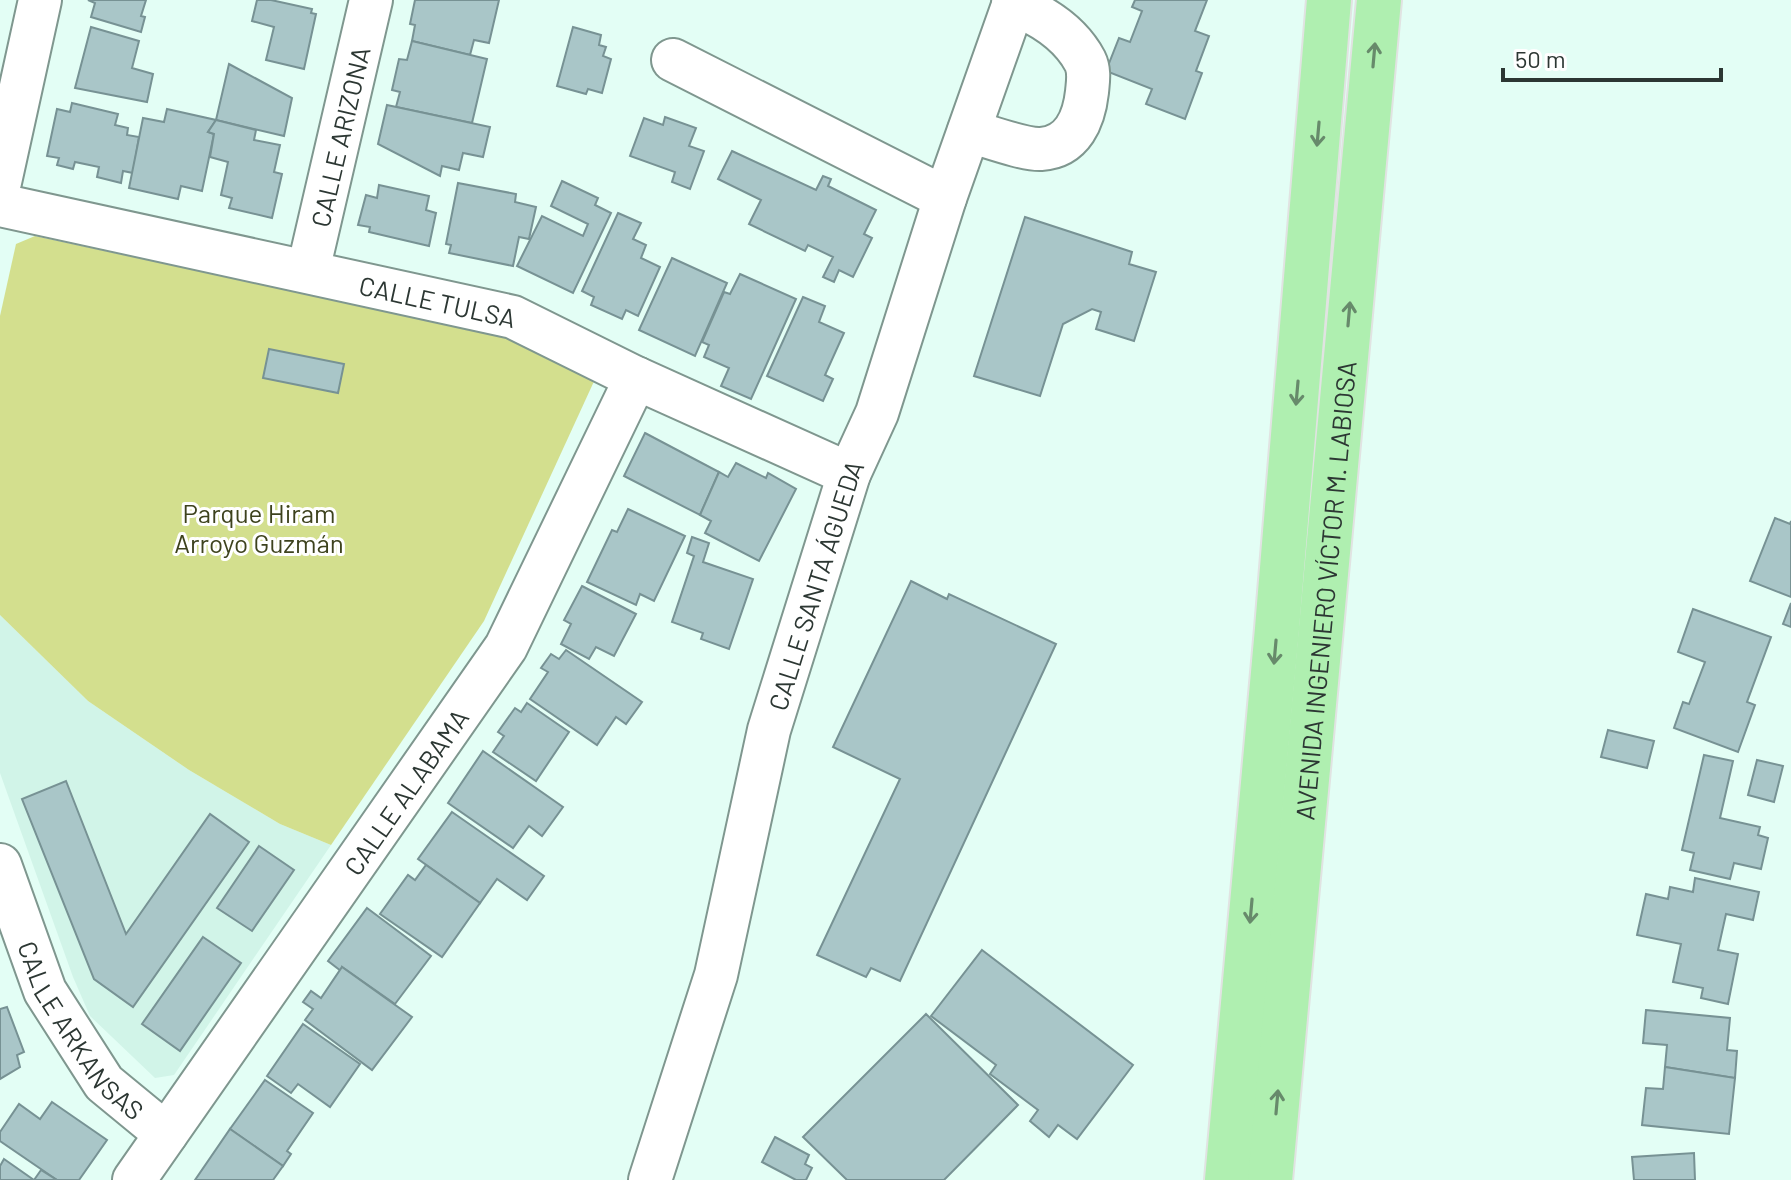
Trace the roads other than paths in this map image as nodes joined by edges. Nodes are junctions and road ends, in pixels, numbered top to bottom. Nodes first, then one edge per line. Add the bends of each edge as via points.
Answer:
1 (40, 0) edge
2 (371, 0) edge
3 (1329, 0) edge
4 (1379, 0) edge
5 (1014, 2) edge
6 (673, 60) dead end
7 (969, 131) junction
8 (0, 182) edge
9 (945, 198) junction
10 (0, 205) edge
11 (308, 271) junction
12 (636, 378) junction
13 (849, 474) junction
14 (0, 865) edge
15 (166, 1134) junction
16 (134, 1180) edge
17 (650, 1180) edge
18 (1227, 1180) edge
19 (1270, 1180) edge

1 - 8 street
2 - 11 street, CALLE ARIZONA
3 -> 18 main road, AVENIDA INGENIERO VÍCTOR M. LABIOSA
19 -> 4 main road, AVENIDA INGENIERO VÍCTOR M. LABIOSA
5 - 7 street, CALLE SANTA ÁGUEDA
5 - 7 street via 1040,15 1085,61 1089,74 1083,115 1060,145 1039,149
6 - 9 street
7 - 9 street, CALLE SANTA ÁGUEDA
9 - 13 street, CALLE SANTA ÁGUEDA via 877,413
10 - 11 street, CALLE TULSA
11 - 12 street, CALLE TULSA via 513,317
12 - 13 street, CALLE TULSA
12 - 15 street, CALLE ALABAMA via 506,647
13 - 17 street, CALLE SANTA ÁGUEDA via 769,730 716,975
14 - 15 street, CALLE ARKANSAS via 45,991 104,1083
15 - 16 street, CALLE ALABAMA

